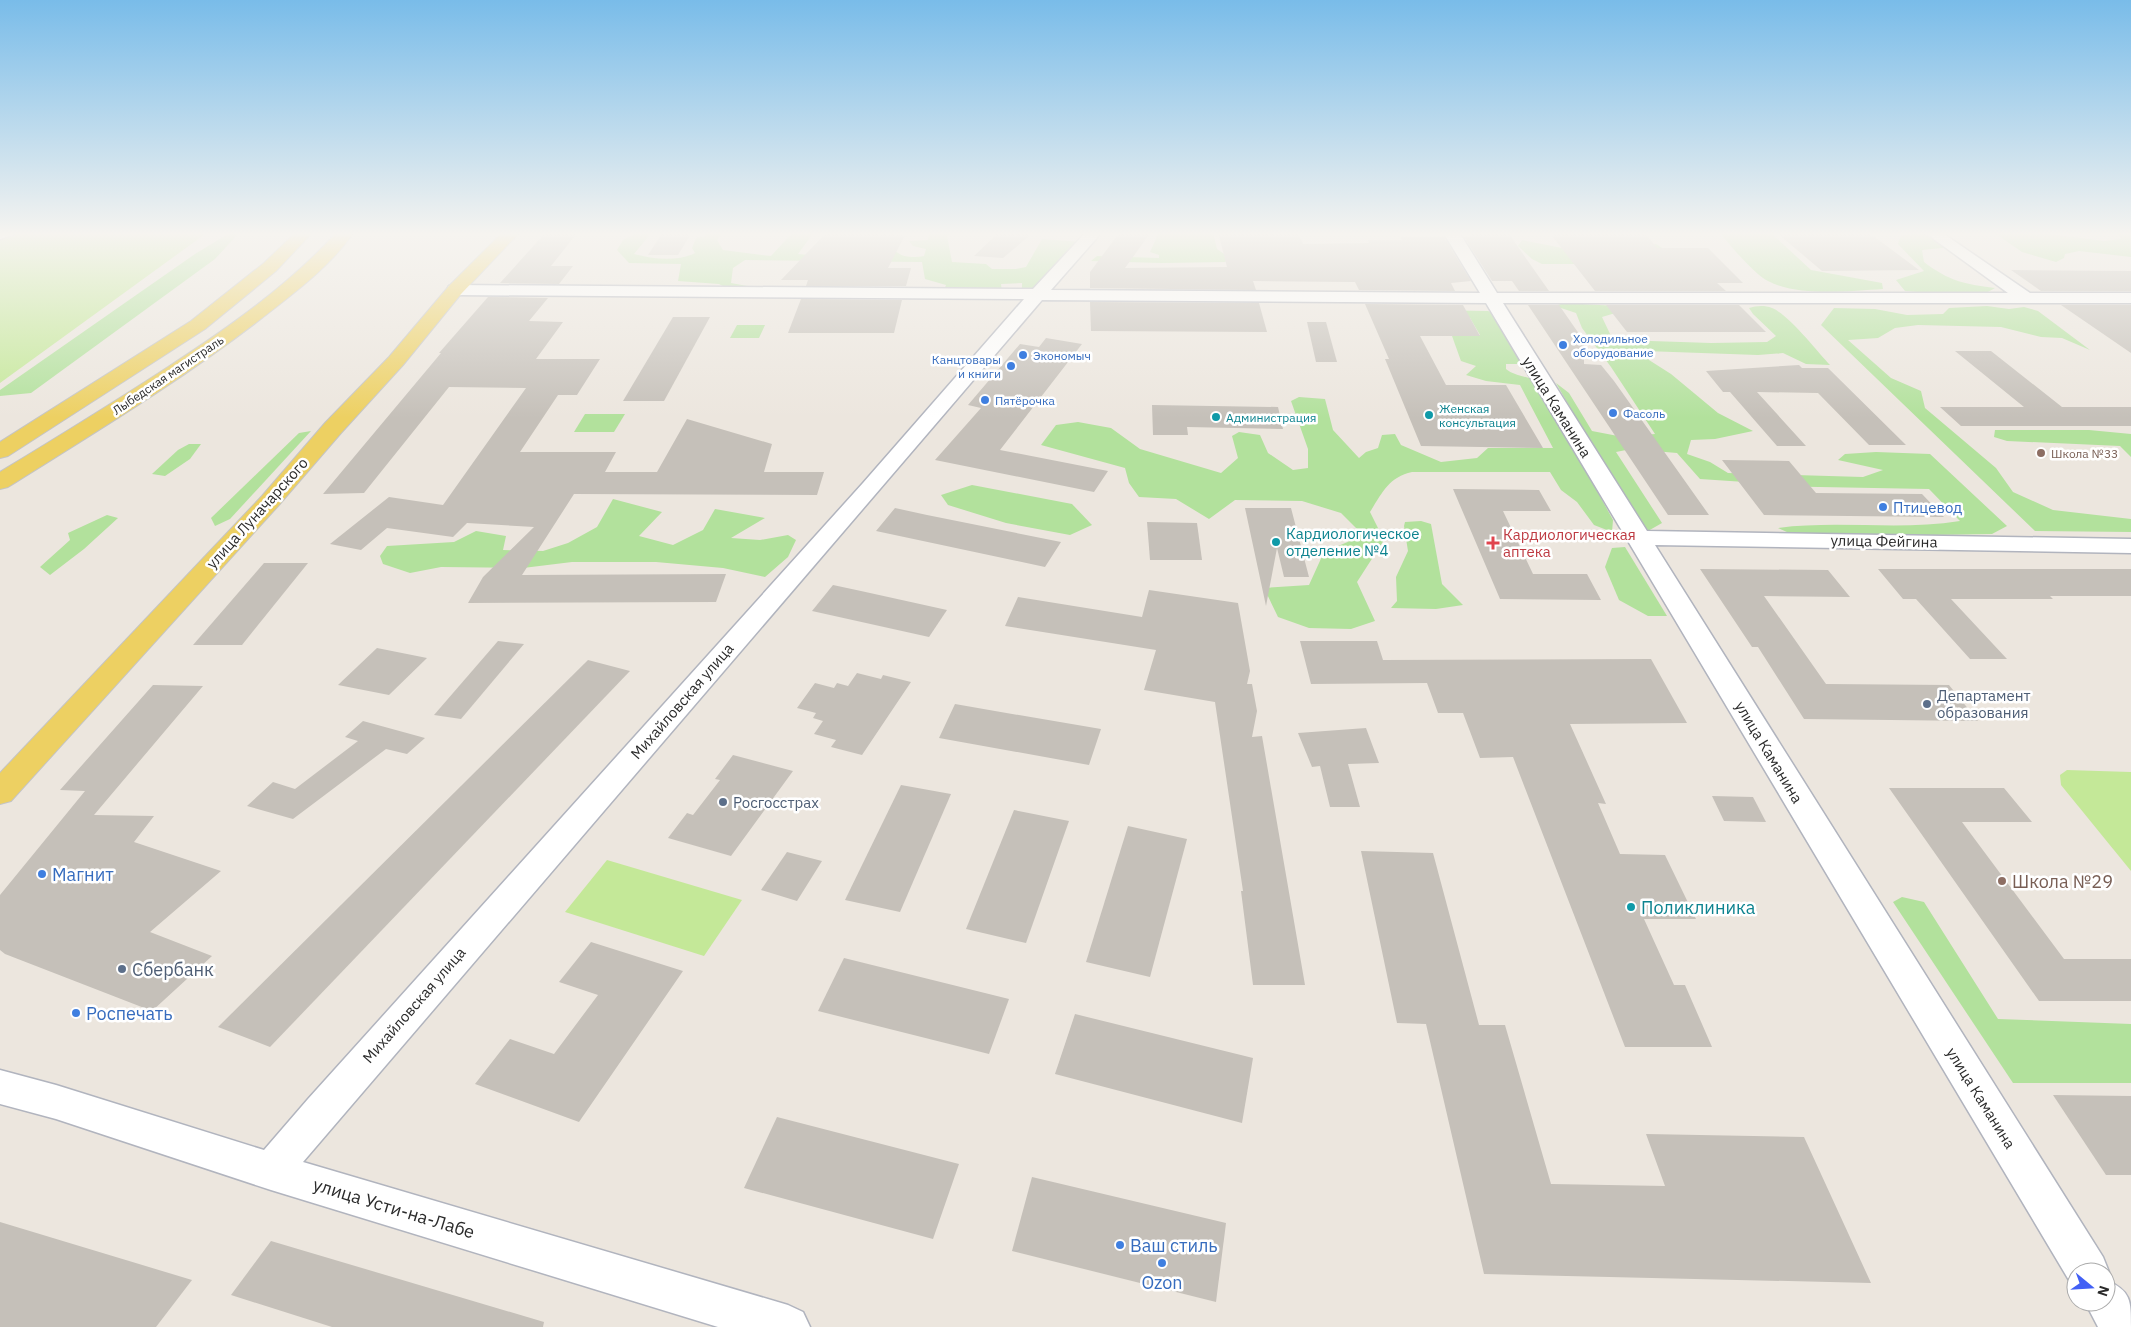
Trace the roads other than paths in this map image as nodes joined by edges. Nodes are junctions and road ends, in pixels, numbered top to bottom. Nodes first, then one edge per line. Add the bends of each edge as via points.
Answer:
1 (237, 294) edge
2 (280, 294) edge
3 (453, 294) edge
4 (913, 294) edge
5 (1488, 294) edge
6 (2021, 294) edge
7 (1038, 295) junction
8 (2025, 297) junction
9 (1490, 298) junction
10 (2131, 298) edge
11 (0, 451) edge
12 (0, 482) edge
13 (1638, 538) junction
14 (2131, 546) edge
15 (0, 793) edge
16 (0, 1087) edge
17 (271, 1171) junction
18 (2082, 1262) edge
19 (2113, 1312) edge
20 (788, 1327) edge
21 (2122, 1327) edge

1 - 11 main road, Лыбедская магистраль via 198,325
2 - 12 main road, Лыбедская магистраль via 180,368
3 - 15 main road, улица Луначарского via 270,501
4 - 7 street
5 - 9 street, улица Каманина
6 - 8 street
7 - 9 street
7 - 17 street, Михайловская улица via 321,1110
8 - 9 street
8 - 10 street
9 - 13 street, улица Каманина
13 - 14 street, улица Фейгина
13 - 18 street, улица Каманина
16 - 17 street, улица Усти-на-Лабе
17 - 20 street, улица Усти-на-Лабе
19 - 21 street

